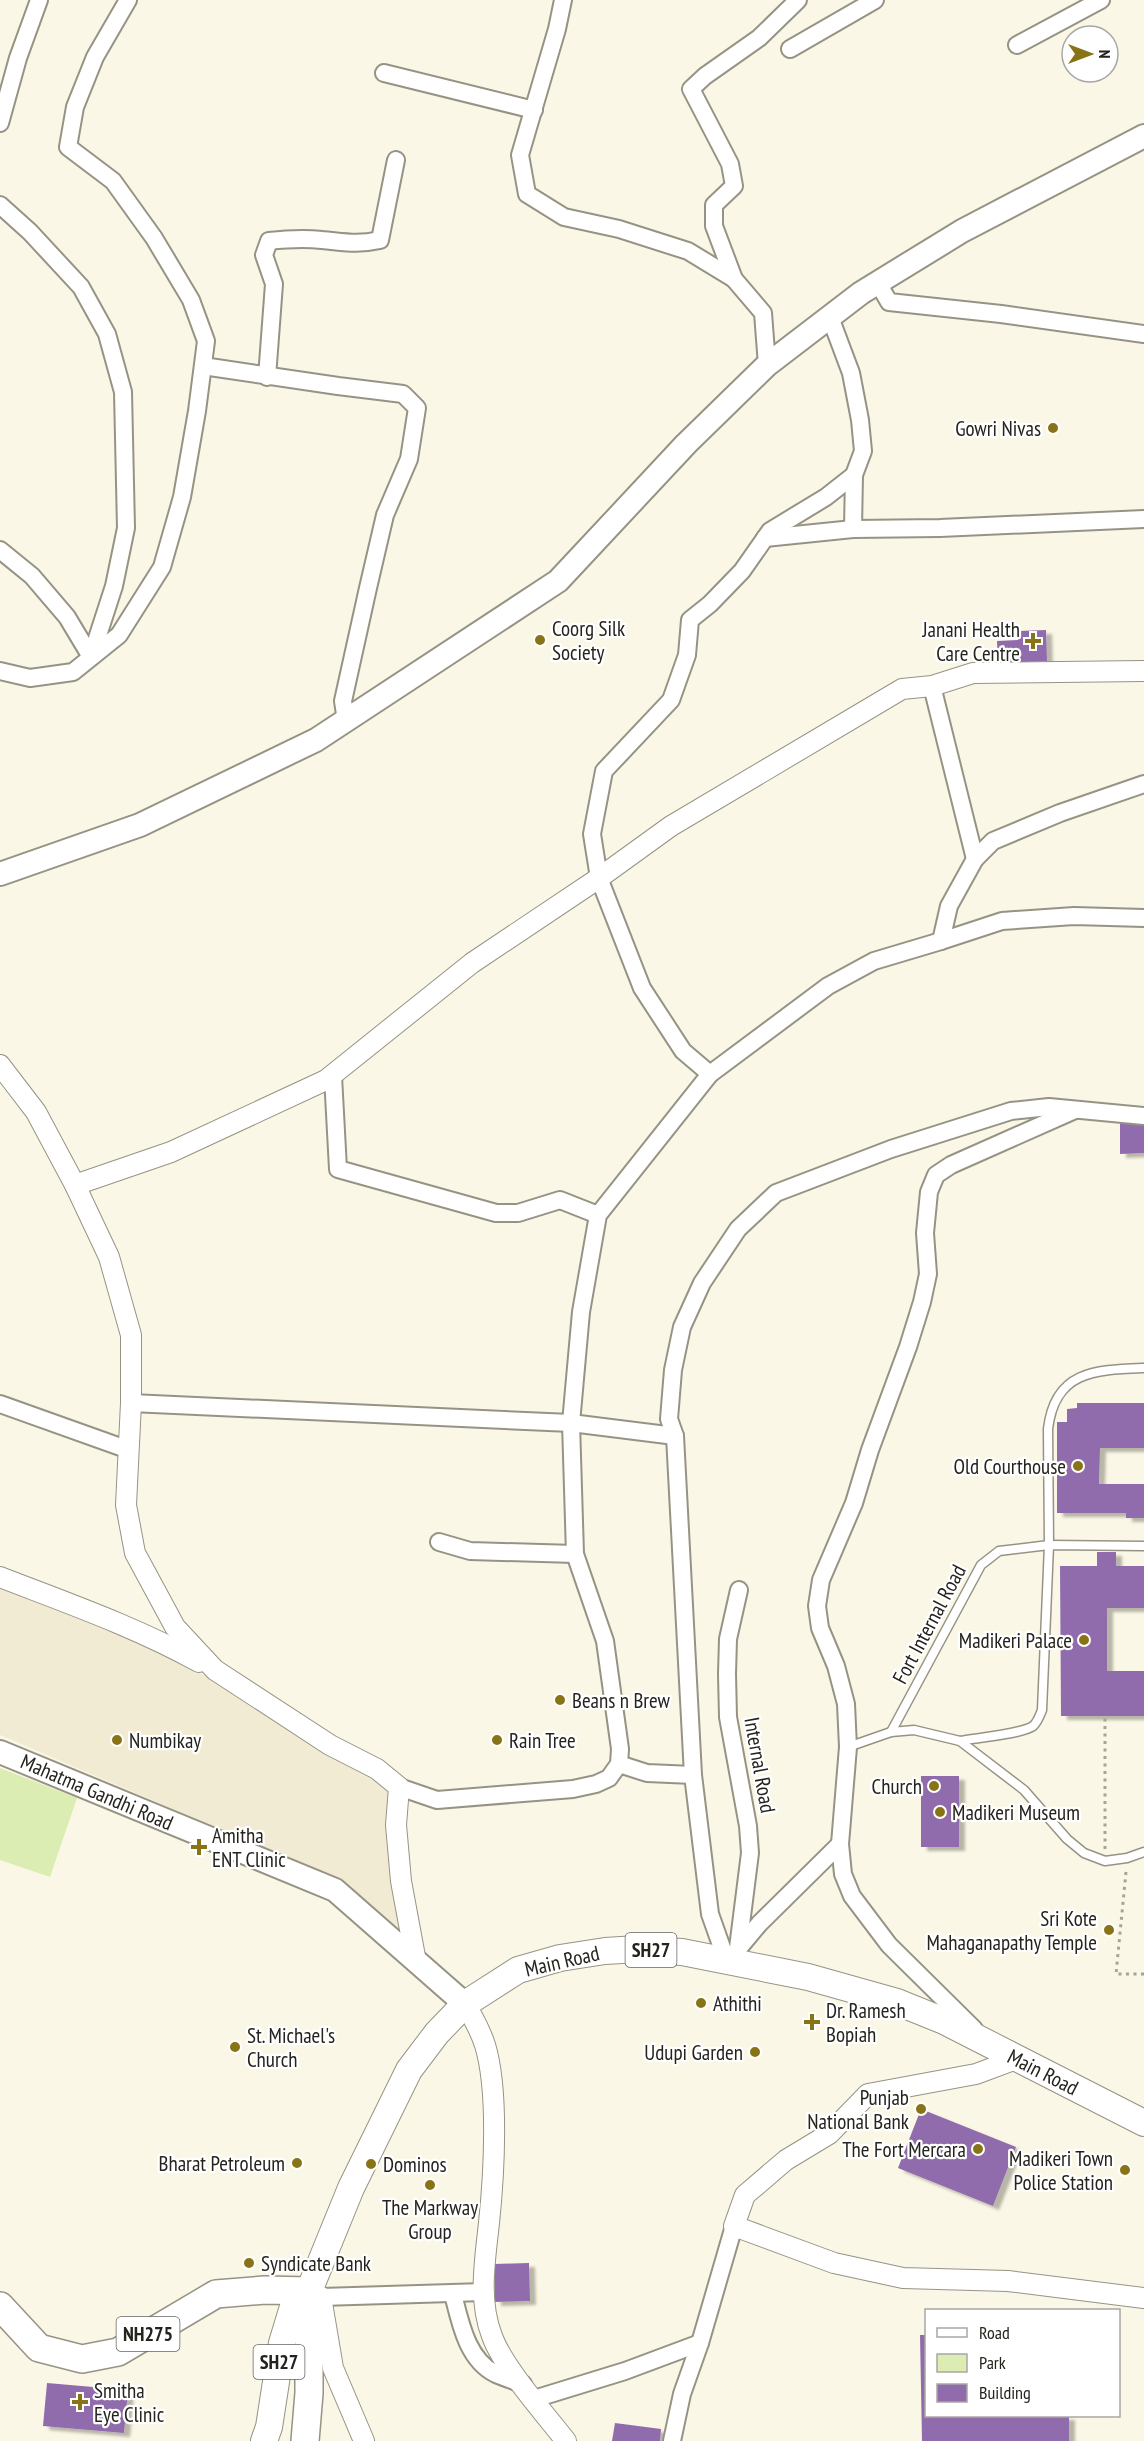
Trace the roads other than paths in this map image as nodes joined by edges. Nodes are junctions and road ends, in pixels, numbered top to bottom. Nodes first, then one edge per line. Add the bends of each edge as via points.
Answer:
1 (39, 0) edge
2 (128, 0) edge
3 (563, 0) edge
4 (798, 0) edge
5 (875, 0) edge
6 (1101, 0) edge
7 (1017, 45) dead end
8 (790, 49) dead end
9 (384, 73) dead end
10 (534, 110) junction
11 (0, 123) edge
12 (1144, 136) edge
13 (396, 160) dead end
14 (0, 205) edge
15 (734, 279) junction
16 (878, 283) junction
17 (830, 317) junction
18 (1144, 334) edge
19 (767, 365) junction
20 (202, 366) junction
21 (267, 377) junction
22 (854, 475) junction
23 (1144, 519) edge
24 (853, 529) junction
25 (765, 538) junction
26 (0, 550) edge
27 (92, 657) junction
28 (0, 671) edge
29 (1144, 671) edge
30 (932, 686) junction
31 (346, 721) junction
32 (1144, 784) edge
33 (975, 859) junction
34 (0, 874) edge
35 (599, 878) junction
36 (1144, 918) edge
37 (941, 941) junction
38 (0, 1065) edge
39 (710, 1074) junction
40 (333, 1076) junction
41 (1077, 1109) junction
42 (1144, 1116) edge
43 (75, 1185) junction
44 (598, 1215) junction
45 (1144, 1368) edge
46 (131, 1403) junction
47 (0, 1404) edge
48 (571, 1423) junction
49 (675, 1436) junction
50 (129, 1450) junction
51 (439, 1542) dead end
52 (1049, 1545) junction
53 (1144, 1546) edge
54 (575, 1554) junction
55 (0, 1577) edge
56 (739, 1590) dead end
57 (215, 1671) junction
58 (891, 1732) junction
59 (960, 1741) junction
60 (848, 1747) junction
61 (0, 1752) edge
62 (620, 1764) junction
63 (693, 1775) junction
64 (399, 1786) junction
65 (840, 1844) junction
66 (1144, 1852) edge
67 (733, 1955) junction
68 (416, 1962) junction
69 (465, 2004) junction
70 (992, 2046) junction
71 (1016, 2059) junction
72 (1144, 2123) edge
73 (734, 2226) junction
74 (484, 2292) junction
75 (315, 2294) junction
76 (453, 2294) junction
77 (1144, 2298) edge
78 (0, 2306) edge
79 (700, 2343) junction
80 (528, 2392) junction
81 (264, 2441) edge
82 (304, 2441) edge
83 (364, 2441) edge
84 (566, 2441) edge
85 (672, 2441) edge

1 - 11 street
2 - 20 street via 95,57 75,107 68,147 113,181 154,238 191,300 206,341
3 - 10 street
4 - 15 street via 759,38 691,89 730,164 734,186 714,205 714,226
5 - 8 street
6 - 7 street
9 - 10 street
10 - 15 street via 520,155 527,194 564,218 619,229 688,251
12 - 16 main road via 962,231
13 - 21 street via 380,240 360,244 269,240 264,255 274,284
14 - 27 street via 81,287 107,334 123,392 126,528 114,586
15 - 19 street via 763,313
16 - 17 main road
16 - 18 street via 889,302
17 - 19 main road
17 - 22 street via 851,373 860,420 863,451
19 - 31 main road via 686,444 558,581
20 - 21 street
20 - 27 street via 182,497 162,567 120,635
21 - 31 street via 403,394 417,408 409,459 386,515 368,588 344,701
22 - 24 street
22 - 25 street
23 - 24 street
24 - 25 street
25 - 35 street via 741,571 690,620 687,655 671,700 604,771 592,834
26 - 27 street via 32,576 67,617
27 - 28 street via 73,672 30,678
29 - 30 street via 973,673
30 - 33 street
30 - 35 street via 902,689 671,826
31 - 34 main road via 316,740 140,825
32 - 33 street via 993,841
33 - 37 street via 949,906
35 - 39 street via 642,988 683,1051
35 - 40 street via 472,963
36 - 37 street via 1074,916 1002,921
37 - 39 street via 874,961 828,986
38 - 43 street via 36,1112
39 - 44 street
40 - 43 street via 171,1152
40 - 44 street via 338,1169 496,1213 518,1213 560,1200
41 - 42 street
41 - 49 street via 1049,1107 1011,1112 891,1149 776,1193 738,1229 702,1283 682,1327 669,1419
41 - 60 street via 951,1165 936,1175 929,1192 925,1233 928,1274 922,1302 854,1503 818,1594 820,1628 846,1704
43 - 46 street via 110,1257 131,1335
44 - 48 street via 581,1312
45 - 52 lane via 1091,1374 1070,1383 1058,1394 1048,1429
46 - 48 street
46 - 50 street
47 - 50 street
48 - 49 street
48 - 54 street
49 - 63 street
50 - 57 street via 126,1505 135,1553 175,1627
51 - 54 street via 470,1551
52 - 53 lane, Fort Internal Road
52 - 58 lane, Fort Internal Road via 999,1551 981,1565
52 - 59 lane via 1042,1710 1035,1725 1019,1733
54 - 62 street via 606,1641
55 - 57 street via 169,1645
56 - 67 street, Internal Road via 728,1639 728,1717 750,1853
57 - 64 street
58 - 59 lane via 914,1730
58 - 60 lane
59 - 66 lane via 1024,1790 1084,1853 1105,1861
60 - 65 street
61 - 68 main road, Mahatma Gandhi Road via 335,1890
62 - 63 street via 647,1773
62 - 64 street via 609,1778 573,1789 438,1800
63 - 67 street via 710,1914
64 - 68 street via 396,1825 401,1881
65 - 67 street
65 - 70 street via 843,1874 865,1916 910,1967
67 - 69 main road, Main Road / SH27 via 638,1949 571,1956 518,1970
67 - 70 main road, Main Road / SH27 via 897,2002
68 - 69 main road, Mahatma Gandhi Road
69 - 74 street via 485,2046 492,2083 493,2147
69 - 75 main road, Main Road / SH27 via 409,2070 351,2188
70 - 71 main road, Main Road / SH27
71 - 72 main road, Main Road / SH27
71 - 73 street via 976,2074 868,2094 829,2134 786,2160 746,2195
73 - 77 street via 834,2263 903,2278 1008,2281
73 - 79 street
74 - 76 street
74 - 80 street via 492,2337
75 - 76 street
75 - 78 highway, NH275 via 265,2290 216,2294 118,2352 82,2359 39,2348
75 - 81 main road, SH27 via 292,2310
75 - 82 highway
75 - 83 street via 333,2368
76 - 80 street via 470,2347 484,2366
79 - 80 street via 625,2371
79 - 85 street via 682,2394
80 - 84 street

